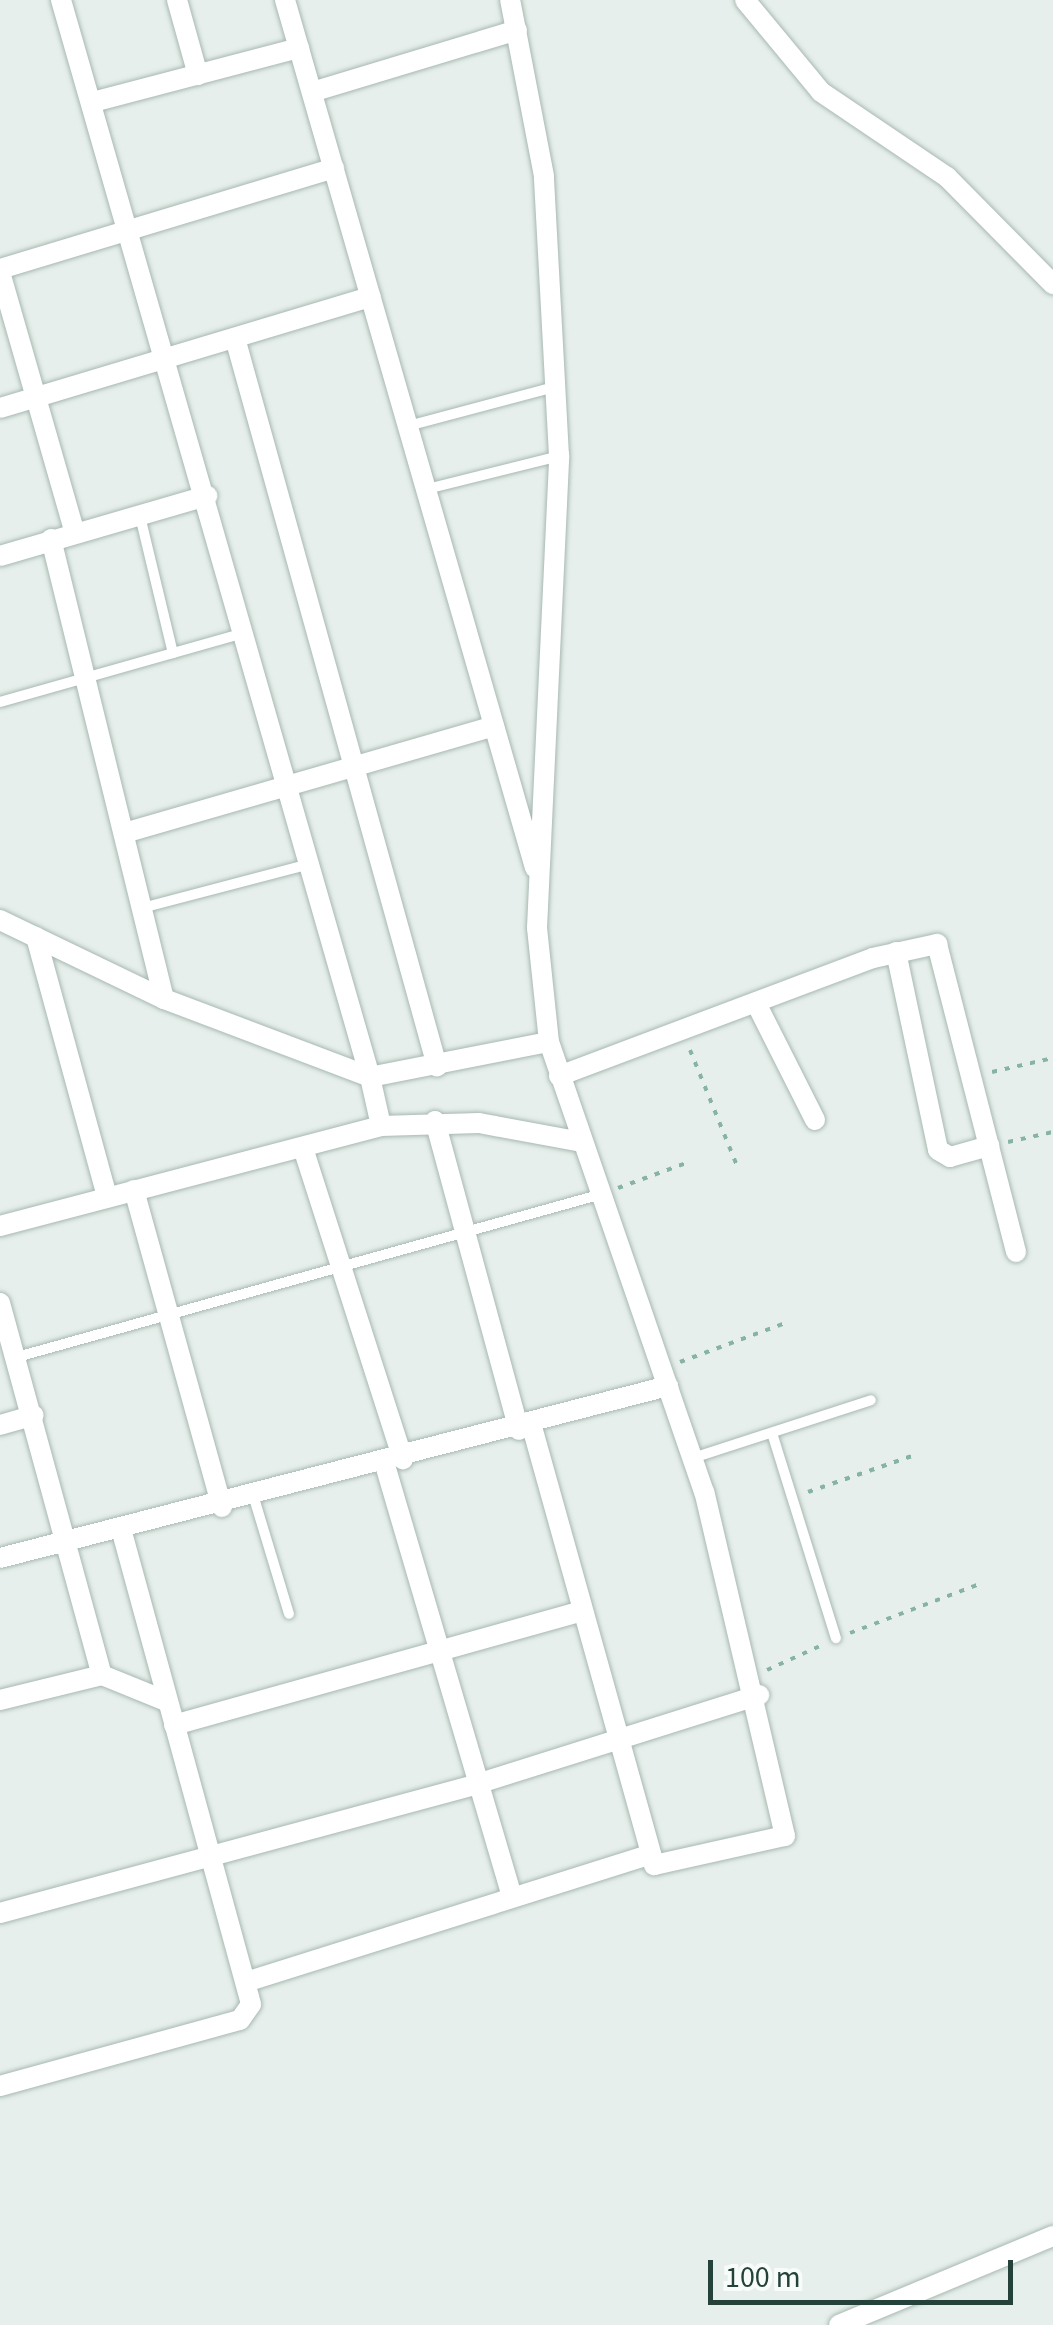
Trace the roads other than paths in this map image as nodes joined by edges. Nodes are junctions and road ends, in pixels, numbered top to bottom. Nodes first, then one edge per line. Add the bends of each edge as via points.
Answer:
1 (62, 0) edge
2 (177, 0) edge
3 (286, 0) edge
4 (510, 0) edge
5 (745, 0) edge
6 (517, 30) junction
7 (299, 48) junction
8 (198, 75) junction
9 (312, 92) junction
10 (93, 102) junction
11 (334, 168) junction
12 (133, 231) junction
13 (0, 271) edge
14 (1053, 284) edge
15 (371, 296) junction
16 (235, 338) junction
17 (168, 359) junction
18 (555, 387) junction
19 (36, 397) junction
20 (0, 408) edge
21 (408, 426) junction
22 (559, 456) junction
23 (426, 489) junction
24 (207, 496) junction
25 (138, 511) junction
26 (74, 530) junction
27 (52, 539) junction
28 (0, 556) edge
29 (247, 632) junction
30 (173, 653) junction
31 (86, 678) junction
32 (0, 702) edge
33 (494, 726) junction
34 (358, 768) junction
35 (292, 787) junction
36 (124, 832) junction
37 (314, 863) junction
38 (538, 878) junction
39 (142, 908) junction
40 (0, 920) edge
41 (36, 937) junction
42 (896, 952) junction
43 (164, 1000) junction
44 (756, 1003) junction
45 (549, 1042) junction
46 (437, 1066) junction
47 (559, 1076) junction
48 (370, 1077) junction
49 (814, 1120) dead end
50 (435, 1121) junction
51 (382, 1126) junction
52 (576, 1141) junction
53 (989, 1146) junction
54 (303, 1148) junction
55 (134, 1190) junction
56 (107, 1196) junction
57 (594, 1196) junction
58 (0, 1226) edge
59 (466, 1238) junction
60 (1016, 1252) dead end
61 (340, 1266) junction
62 (0, 1303) edge
63 (170, 1314) junction
64 (18, 1357) junction
65 (665, 1378) junction
66 (871, 1400) dead end
67 (34, 1416) junction
68 (0, 1426) edge
69 (526, 1428) junction
70 (772, 1433) junction
71 (693, 1458) junction
72 (394, 1462) junction
73 (254, 1498) junction
74 (222, 1508) junction
75 (122, 1531) junction
76 (70, 1540) junction
77 (0, 1558) edge
78 (581, 1611) junction
79 (289, 1614) dead end
80 (836, 1638) road end
81 (438, 1648) junction
82 (102, 1674) junction
83 (757, 1686) junction
84 (0, 1700) edge
85 (168, 1702) junction
86 (174, 1725) junction
87 (618, 1738) junction
88 (477, 1784) junction
89 (212, 1854) junction
90 (648, 1854) junction
91 (511, 1894) junction
92 (0, 1913) edge
93 (249, 1981) junction
94 (0, 2086) edge
95 (1053, 2236) edge
96 (839, 2325) edge

1 - 10 street
2 - 8 street
3 - 7 street
4 - 6 street
5 - 14 street via 820,92 947,177
6 - 9 street
6 - 18 street via 544,176
7 - 8 street
7 - 9 street
8 - 10 street
9 - 11 street
10 - 12 street
11 - 12 street
11 - 15 street
12 - 13 street
12 - 17 street
13 - 19 street
15 - 16 street
15 - 21 street
16 - 17 street
16 - 34 street
17 - 19 street
17 - 24 street
18 - 21 lane
18 - 22 street
19 - 20 street
19 - 26 street
21 - 23 street
22 - 23 lane
22 - 38 street
23 - 33 street
24 - 25 street
24 - 29 street
25 - 26 street
25 - 30 lane
26 - 27 street
27 - 28 street
27 - 31 street
29 - 30 lane
29 - 35 street
30 - 31 lane
31 - 32 lane
31 - 36 street
33 - 34 street
33 - 38 street
34 - 35 street
34 - 46 street
35 - 36 street
35 - 37 street
36 - 39 street
37 - 39 lane
37 - 48 street
38 - 45 street
39 - 43 street
40 - 41 street
41 - 43 street
41 - 56 street
42 - 44 street
42 - 53 street via 942,950
42 - 53 street via 938,1150 950,1157
43 - 48 street
44 - 47 street
44 - 49 street
45 - 46 street
45 - 47 street
46 - 48 street
47 - 52 street
48 - 51 street
50 - 51 street
50 - 52 street
50 - 59 street
51 - 54 street
52 - 57 street
53 - 60 street
54 - 55 street
54 - 61 street
55 - 56 street
55 - 63 street
56 - 58 street
57 - 59 lane
57 - 65 street
59 - 61 lane
59 - 69 street
61 - 63 lane
61 - 72 street
62 - 64 street
63 - 64 lane
63 - 74 street
64 - 67 street
65 - 69 street
65 - 71 street
66 - 70 lane
67 - 68 street
67 - 76 street
69 - 72 street
69 - 78 street
70 - 71 lane
70 - 80 lane
71 - 83 street
72 - 73 street
72 - 81 street
73 - 74 street
73 - 79 lane
74 - 75 street
75 - 76 street
75 - 85 street
76 - 77 street
76 - 82 street
78 - 81 street
78 - 87 street
81 - 86 street
81 - 88 street
82 - 84 street
82 - 85 street
83 - 87 street
83 - 90 street via 785,1836 668,1868
85 - 86 street
86 - 89 street
87 - 88 street
87 - 90 street
88 - 89 street
88 - 91 street
89 - 92 street
89 - 93 street
90 - 91 street
91 - 93 street
93 - 94 street via 240,2020
95 - 96 street

